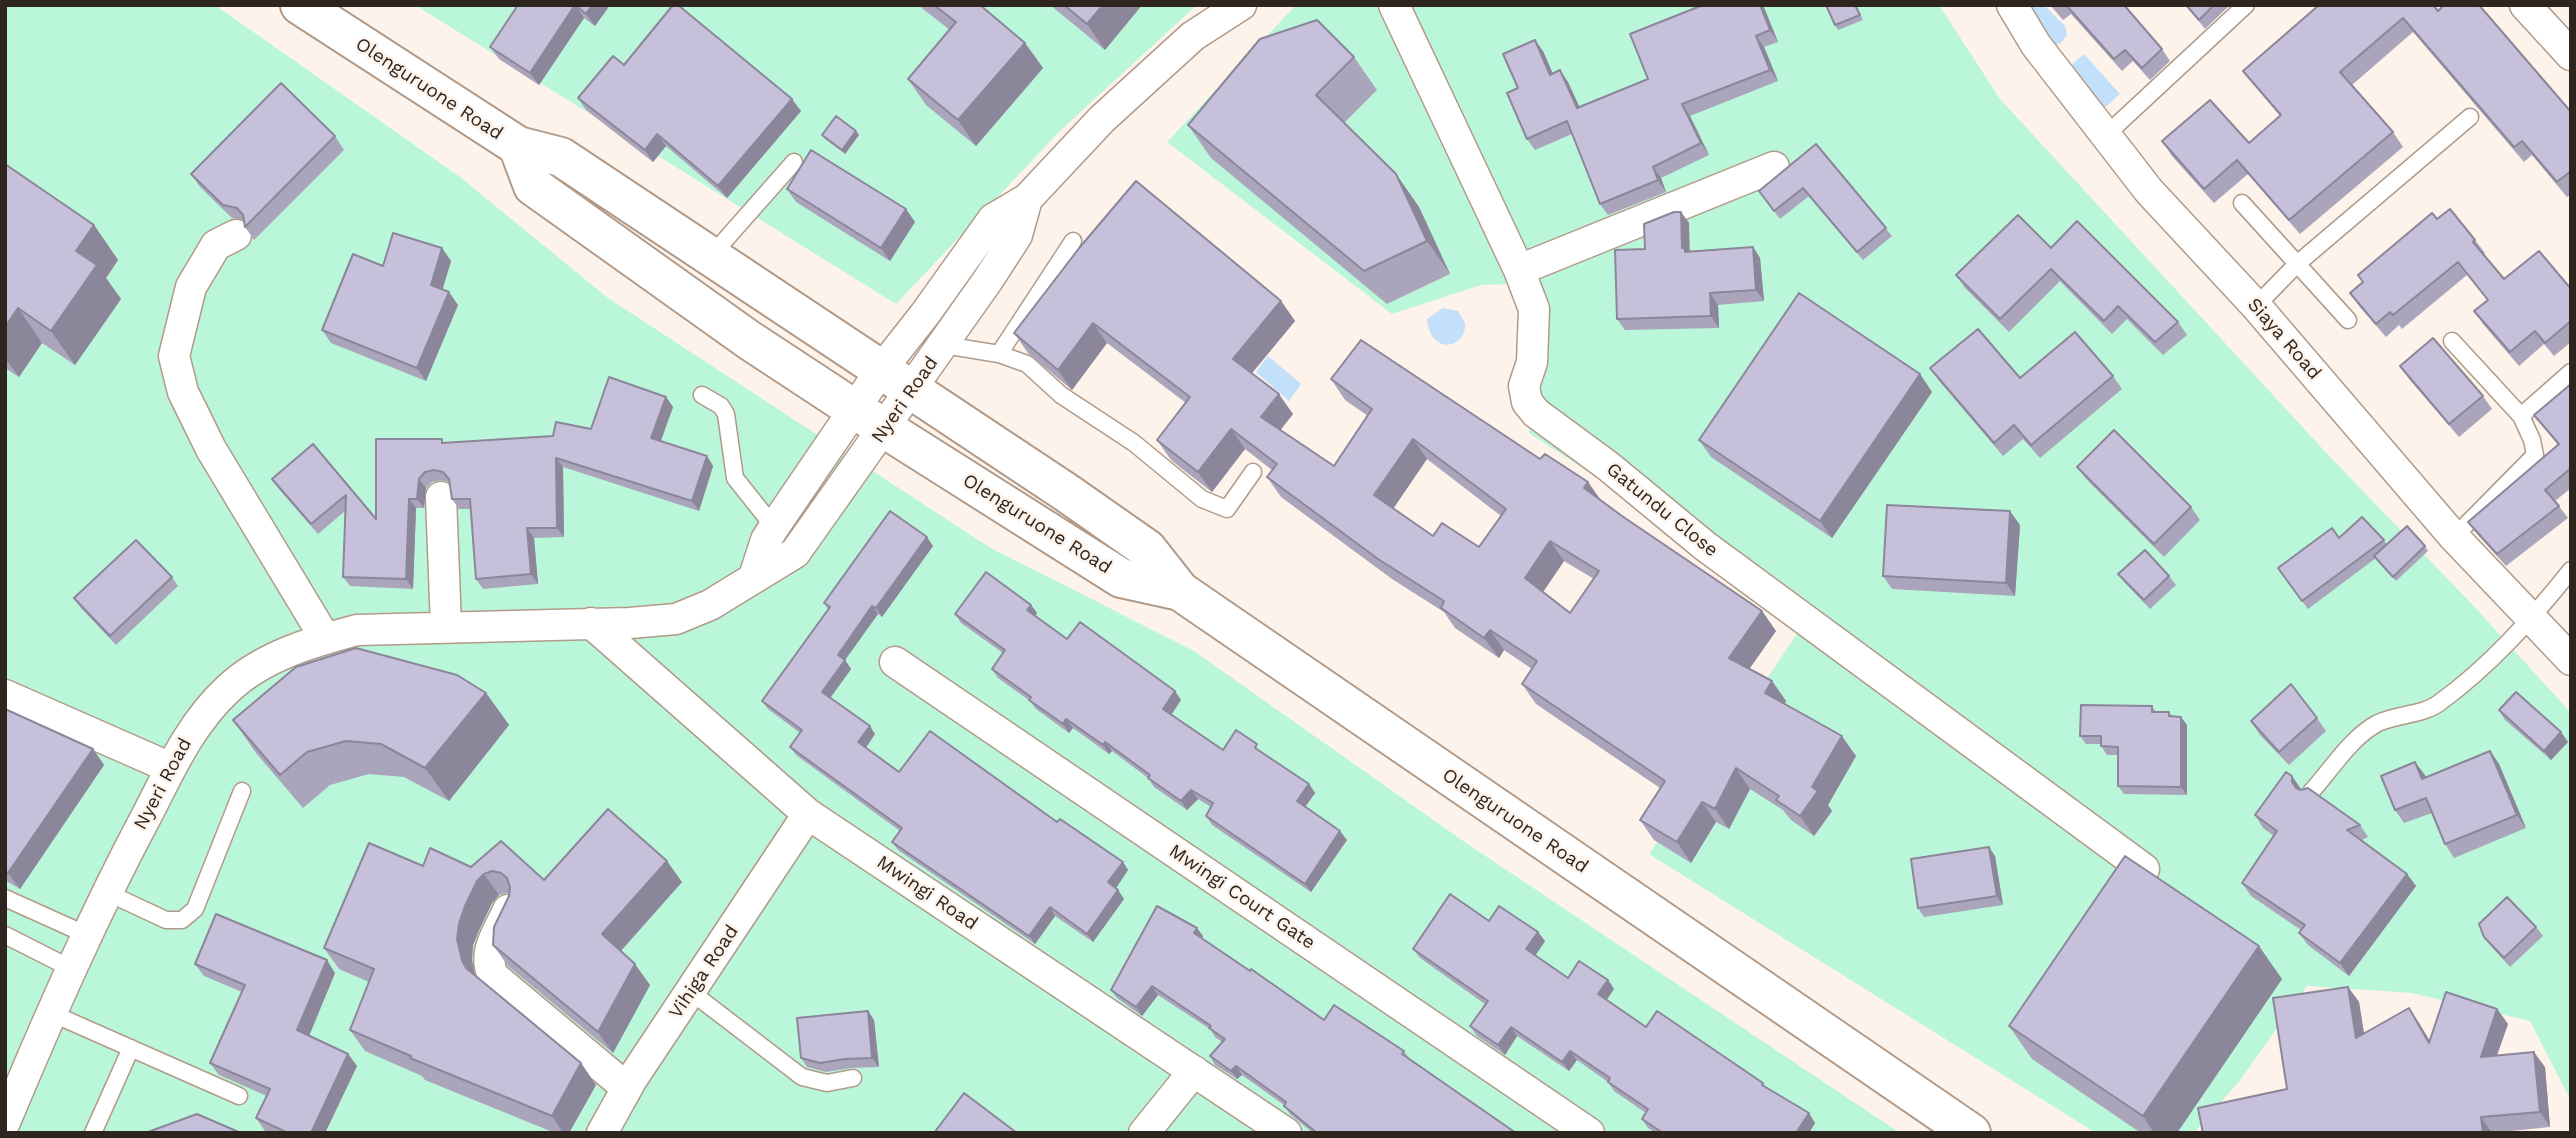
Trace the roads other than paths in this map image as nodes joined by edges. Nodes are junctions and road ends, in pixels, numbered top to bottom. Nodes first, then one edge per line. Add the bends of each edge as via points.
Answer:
1 (300, 5) edge
2 (1241, 5) edge
3 (1394, 5) edge
4 (2012, 5) edge
5 (2246, 5) edge
6 (2533, 8) edge
7 (2571, 55) edge
8 (2470, 117) edge
9 (2106, 135) junction
10 (518, 146) junction
11 (794, 162) dead end
12 (1774, 167) dead end
13 (1027, 199) junction
14 (2242, 203) dead end
15 (236, 235) dead end
16 (1073, 241) dead end
17 (711, 256) junction
18 (2297, 264) junction
19 (1520, 271) junction
20 (2256, 306) junction
21 (2348, 320) dead end
22 (2452, 341) dead end
23 (944, 345) junction
24 (999, 354) junction
25 (2571, 372) edge
26 (896, 380) junction
27 (702, 395) dead end
28 (2521, 416) junction
29 (869, 418) junction
30 (1253, 472) edge
31 (441, 497) dead end
32 (774, 527) junction
33 (2454, 537) junction
34 (2571, 570) edge
35 (754, 577) junction
36 (1180, 591) junction
37 (2531, 619) junction
38 (591, 624) junction
39 (446, 626) junction
40 (325, 638) junction
41 (2571, 660) edge
42 (895, 662) dead end
43 (5, 695) edge
44 (171, 768) junction
45 (242, 791) dead end
46 (2311, 792) edge
47 (808, 814) junction
48 (2144, 869) edge
49 (106, 892) junction
50 (5, 898) edge
51 (508, 910) edge
52 (5, 935) edge
53 (87, 935) junction
54 (70, 968) junction
55 (691, 992) junction
56 (51, 1013) junction
57 (131, 1048) junction
58 (1194, 1071) junction
59 (853, 1078) dead end
60 (627, 1088) junction
61 (239, 1096) edge
62 (5, 1122) edge
63 (93, 1133) edge
64 (602, 1133) edge
65 (1144, 1133) edge
66 (1286, 1133) edge
67 (1589, 1133) edge
68 (1971, 1133) edge

1 - 10 street, Olenguruone Road
2 - 13 street, Nyeri Road via 1194,36 1102,119
3 - 19 street, Gatundu Close
4 - 9 street, Siaya Road
5 - 9 lane
6 - 7 street
8 - 18 lane
9 - 20 street, Siaya Road via 2150,191
10 - 17 street via 561,157
10 - 29 street, Olenguruone Road via 533,186 749,340
11 - 17 lane
12 - 19 street
13 - 23 street, Nyeri Road via 1017,235
13 - 26 street, Nyeri Road via 993,219 925,314
14 - 18 lane
15 - 40 street via 216,245 191,287 174,356 183,392 211,449
16 - 24 lane
17 - 26 street
18 - 20 lane
18 - 21 lane
19 - 48 street, Gatundu Close via 1534,309 1532,362 1524,386 1527,402 1536,413 1705,546
20 - 33 street, Siaya Road
22 - 28 lane
23 - 24 lane
23 - 26 street, Nyeri Road
24 - 30 lane via 1027,364 1060,395 1134,443 1202,499 1227,509
25 - 28 lane
26 - 29 street, Nyeri Road
26 - 36 street via 1147,549
27 - 32 lane via 726,414 735,478
28 - 33 lane via 2535,455
29 - 32 street, Nyeri Road
29 - 35 street, Nyeri Road via 795,553
29 - 36 street, Olenguruone Road via 1121,578
31 - 39 street
32 - 35 street, Nyeri Road
33 - 37 street, Siaya Road
34 - 37 lane
35 - 38 street, Nyeri Road via 710,605 676,619
36 - 68 street, Olenguruone Road
37 - 41 street, Siaya Road
37 - 46 lane via 2436,706 2378,724 2358,738
38 - 39 street, Nyeri Road
38 - 47 street, Mwingi Road
39 - 40 street, Nyeri Road via 357,630
40 - 44 street, Nyeri Road via 268,660 228,689 189,734
42 - 67 street, Mwingi Court Gate
43 - 44 street
44 - 49 street, Nyeri Road
45 - 49 lane via 195,909 182,920 166,920
47 - 55 street, Vihiga Road
47 - 58 street, Mwingi Road
49 - 53 street, Nyeri Road
50 - 53 lane
51 - 60 street via 488,953 493,976
52 - 54 lane
53 - 54 street, Nyeri Road
54 - 56 street, Nyeri Road
55 - 59 lane via 802,1077 827,1083
55 - 60 street, Vihiga Road
56 - 57 lane
56 - 62 street, Nyeri Road
57 - 61 lane
57 - 63 lane
58 - 65 street
58 - 66 street, Mwingi Road
60 - 64 street, Vihiga Road

